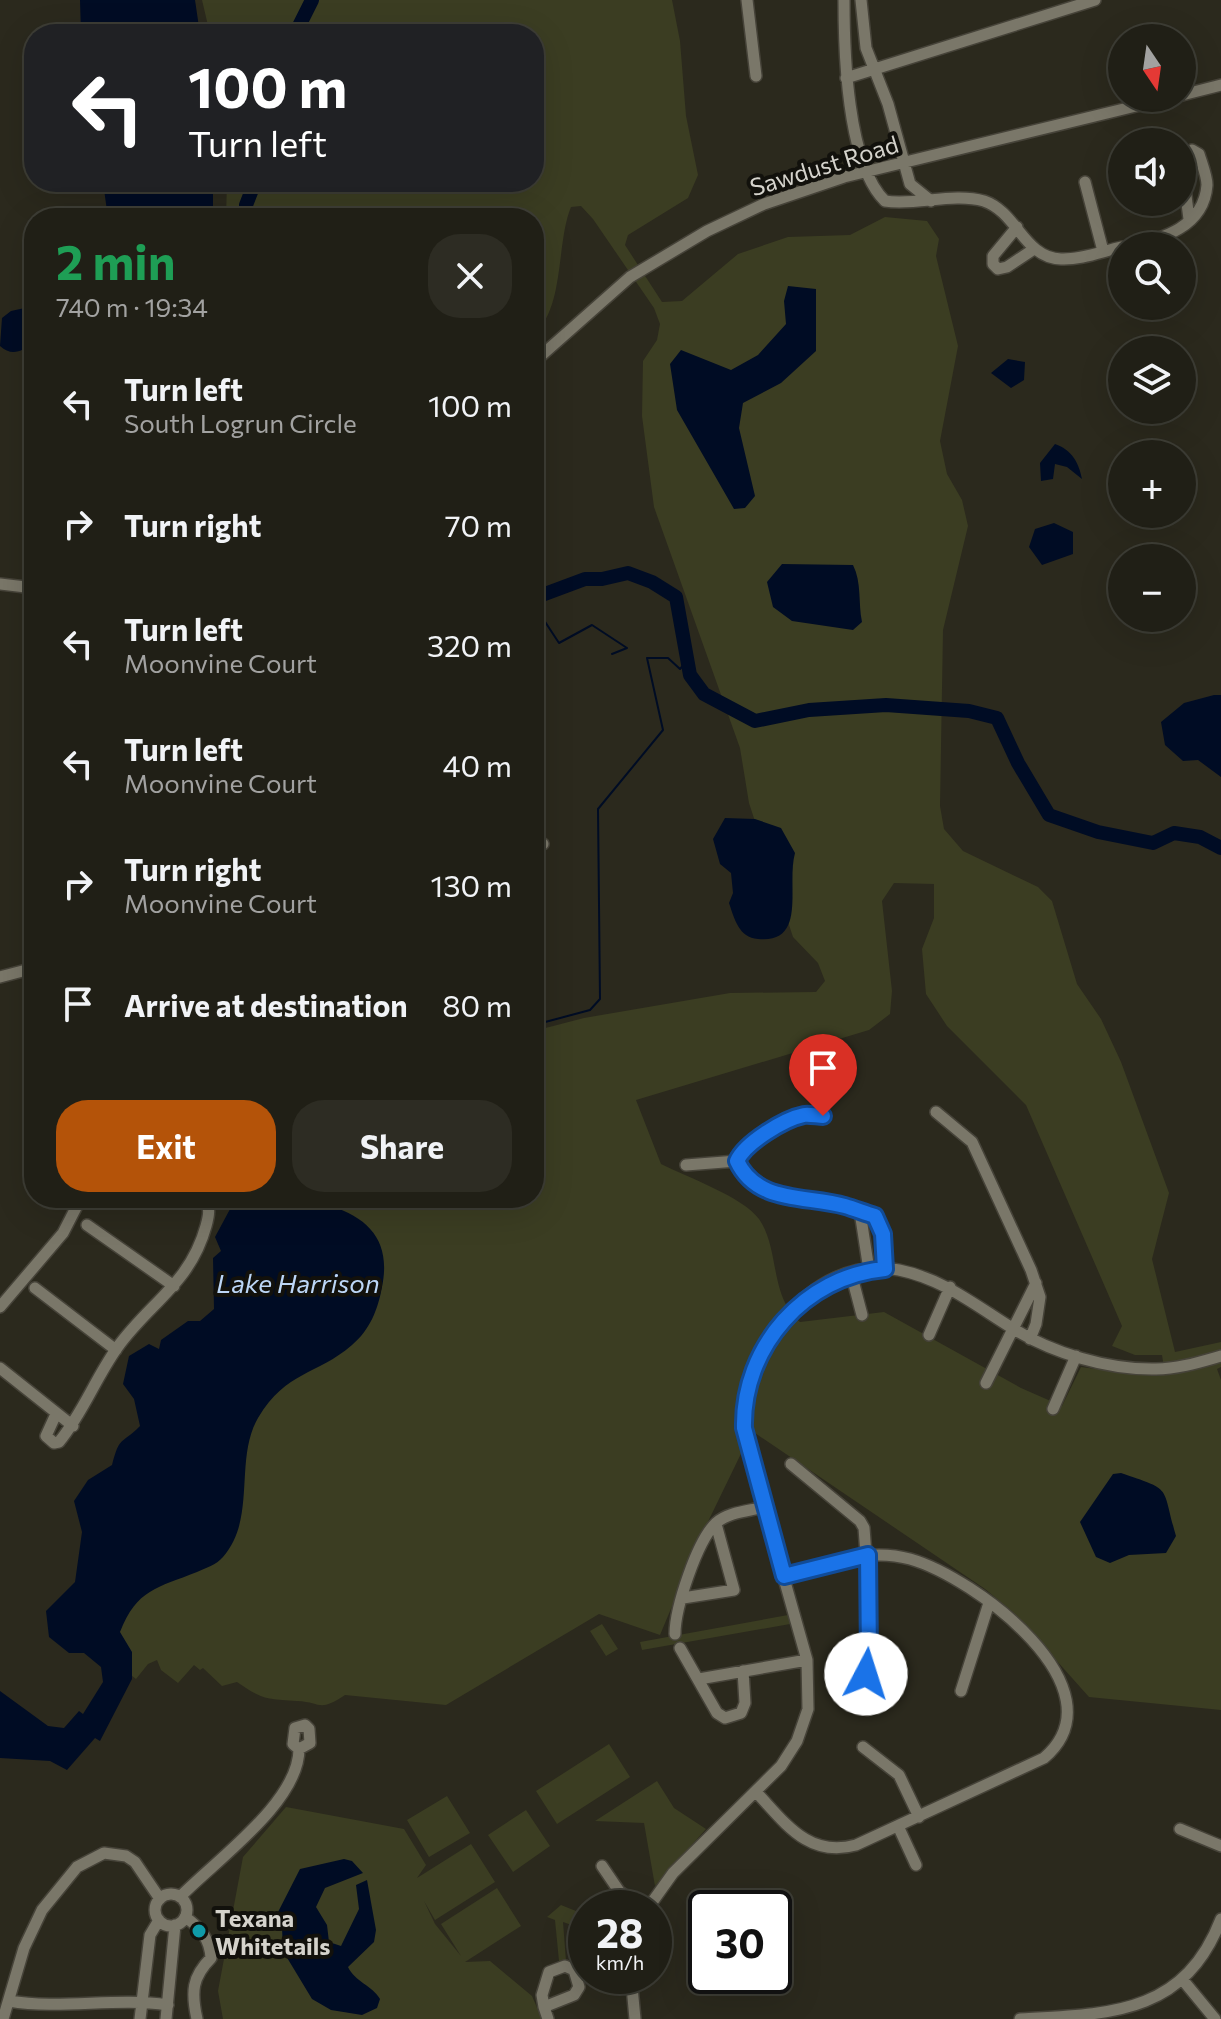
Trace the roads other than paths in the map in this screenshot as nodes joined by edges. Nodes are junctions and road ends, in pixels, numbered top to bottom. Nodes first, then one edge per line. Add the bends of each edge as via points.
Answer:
1 (747, 0) edge
2 (844, 0) edge
3 (861, 0) edge
4 (1095, 0) edge
5 (874, 70) junction
6 (756, 76) dead end
7 (846, 78) junction
8 (1221, 85) edge
9 (1196, 91) edge
10 (1112, 112) edge
11 (1196, 152) edge
12 (905, 163) junction
13 (868, 172) junction
14 (1085, 182) dead end
15 (931, 201) junction
16 (1196, 213) edge
17 (1189, 216) edge
18 (1192, 216) edge
19 (1189, 219) junction
20 (1017, 227) junction
21 (1176, 232) edge
22 (1034, 249) junction
23 (1108, 250) edge
24 (1103, 251) junction
25 (544, 353) edge
26 (0, 584) edge
27 (24, 587) edge
28 (24, 971) edge
29 (0, 977) edge
30 (936, 1112) dead end
31 (823, 1116) dead end
32 (737, 1161) junction
33 (686, 1165) dead end
34 (76, 1208) edge
35 (208, 1208) edge
36 (860, 1212) junction
37 (87, 1225) dead end
38 (885, 1269) junction
39 (869, 1270) junction
40 (851, 1273) junction
41 (1036, 1283) junction
42 (174, 1286) junction
43 (950, 1287) junction
44 (35, 1288) dead end
45 (0, 1307) edge
46 (862, 1315) dead end
47 (1011, 1328) junction
48 (929, 1335) dead end
49 (1030, 1339) junction
50 (116, 1350) junction
51 (1076, 1356) junction
52 (1221, 1356) edge
53 (0, 1368) edge
54 (986, 1383) dead end
55 (1053, 1409) dead end
56 (56, 1414) junction
57 (73, 1426) junction
58 (791, 1464) dead end
59 (764, 1507) junction
60 (716, 1524) junction
61 (868, 1555) junction
62 (784, 1576) junction
63 (683, 1598) junction
64 (989, 1603) junction
65 (675, 1634) dead end
66 (680, 1648) dead end
67 (807, 1660) junction
68 (743, 1671) junction
69 (866, 1674) dead end
70 (699, 1679) junction
71 (961, 1691) dead end
72 (863, 1747) dead end
73 (299, 1749) dead end
74 (757, 1793) junction
75 (919, 1817) junction
76 (898, 1826) junction
77 (1180, 1829) dead end
78 (1221, 1846) edge
79 (916, 1865) dead end
80 (602, 1866) dead end
81 (619, 1890) edge
82 (661, 1890) edge
83 (180, 1897) junction
84 (160, 1899) junction
85 (1221, 1919) edge
86 (159, 1920) junction
87 (180, 1921) junction
88 (1182, 1979) junction
89 (633, 1994) edge
90 (9, 2001) junction
91 (143, 2001) junction
92 (168, 2005) junction
93 (3, 2019) edge
94 (140, 2019) edge
95 (166, 2019) edge
96 (197, 2019) edge
97 (635, 2019) edge
98 (1020, 2019) edge
99 (1215, 2019) edge

1 - 6 street
2 - 7 street
3 - 5 street
4 - 5 street
5 - 7 street
5 - 12 street
7 - 13 street
8 - 9 street
10 - 12 street, Sawdust Road
11 - 16 street via 1207,184
12 - 13 street, Sawdust Road
12 - 15 street via 910,184
13 - 15 street via 885,201
13 - 25 street, Sawdust Road via 784,196 669,252 608,295
14 - 24 street
15 - 20 street via 985,202
17 - 19 street
18 - 19 street
19 - 21 street
20 - 22 street
20 - 22 street via 993,256 993,264 1007,267
22 - 24 street via 1062,260
23 - 24 street
26 - 27 street
28 - 29 street
30 - 41 street via 963,1133 979,1155
31 - 32 street via 804,1115 758,1138
32 - 33 street
32 - 36 street via 750,1181 771,1193
34 - 45 street via 63,1233
35 - 42 street via 199,1251
36 - 38 street via 875,1216 883,1234
36 - 39 street
37 - 42 street
38 - 39 street
38 - 43 street
39 - 40 street
40 - 46 street
40 - 59 street via 825,1284 790,1312 750,1388 745,1440
41 - 47 street via 1022,1317
41 - 49 street via 1039,1313
42 - 50 street
43 - 47 street
43 - 48 street
44 - 50 street
47 - 49 street
47 - 54 street
49 - 51 street
50 - 57 street
51 - 52 street via 1158,1370
51 - 55 street
53 - 56 street
56 - 57 street
56 - 57 street via 49,1440 59,1442
58 - 61 street via 860,1521
59 - 60 street
59 - 62 street
60 - 63 street via 703,1541
60 - 63 street via 734,1590
61 - 62 street
61 - 64 street via 912,1559
61 - 69 street
62 - 67 street
63 - 65 street
64 - 71 street
64 - 75 street via 1031,1639 1063,1684 1069,1710 1065,1730 1054,1749 1030,1766
66 - 70 street
67 - 68 street
67 - 74 street via 804,1725 791,1754
68 - 70 street
68 - 70 street via 745,1703 734,1717 717,1713
72 - 75 street via 899,1775
73 - 83 street via 295,1774 275,1804
74 - 76 street via 795,1834 824,1848 856,1845
74 - 82 street
75 - 76 street
76 - 79 street
77 - 78 street
80 - 81 street via 615,1876
83 - 84 street
83 - 87 street via 187,1907
84 - 86 street via 155,1911
84 - 90 street via 126,1856 104,1853 77,1867 42,1910
85 - 88 street
86 - 87 street
86 - 91 street via 150,1935
87 - 92 street
87 - 96 street via 195,1923 211,1945 211,1958 197,1972
88 - 98 street via 1131,2008
88 - 99 street
89 - 97 street
90 - 91 street
90 - 93 street
91 - 92 street
91 - 94 street
92 - 95 street

